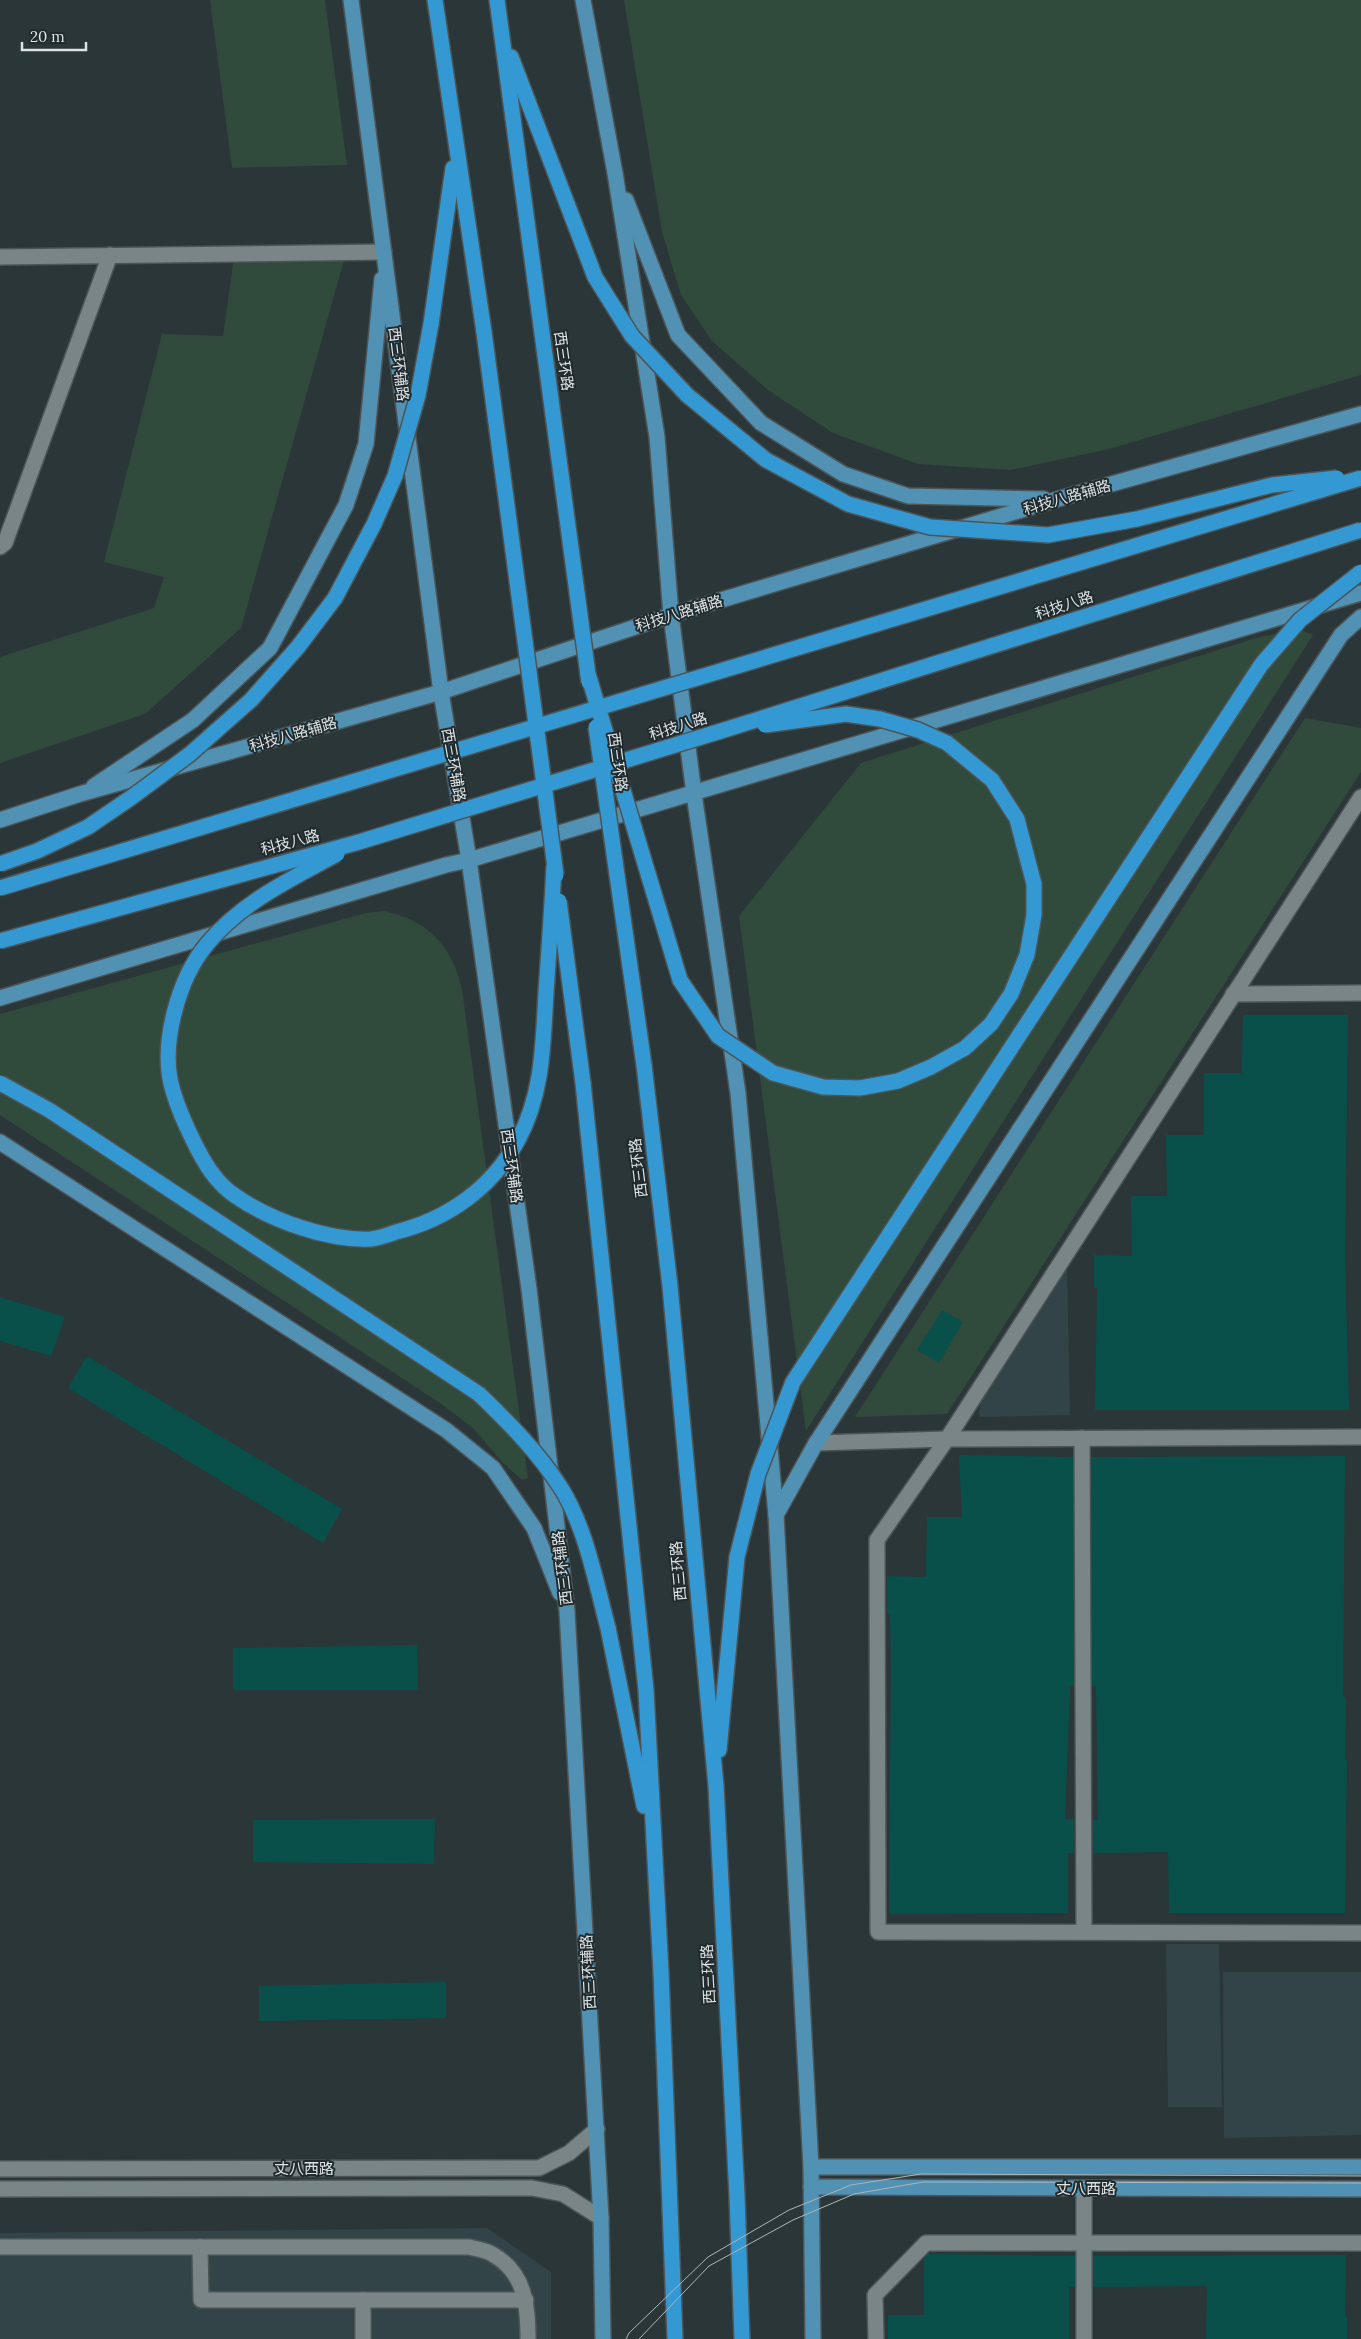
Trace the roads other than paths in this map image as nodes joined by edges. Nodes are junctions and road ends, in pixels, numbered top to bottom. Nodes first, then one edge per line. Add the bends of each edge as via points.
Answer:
1 (351, 0) edge
2 (435, 0) edge
3 (497, 0) edge
4 (583, 0) edge
5 (502, 33) junction
6 (456, 152) junction
7 (615, 173) junction
8 (384, 252) junction
9 (110, 255) junction
10 (0, 257) edge
11 (1361, 414) edge
12 (1361, 477) edge
13 (1058, 499) junction
14 (1361, 530) edge
15 (0, 547) edge
16 (1361, 572) edge
17 (1361, 593) edge
18 (671, 615) junction
19 (1361, 617) edge
20 (588, 674) junction
21 (441, 692) junction
22 (722, 731) junction
23 (80, 794) junction
24 (694, 794) junction
25 (1361, 797) edge
26 (0, 820) edge
27 (359, 842) junction
28 (469, 860) junction
29 (0, 864) edge
30 (554, 866) junction
31 (0, 888) edge
32 (0, 941) edge
33 (1361, 993) edge
34 (1233, 994) junction
35 (0, 998) edge
36 (0, 1083) edge
37 (0, 1142) edge
38 (1361, 1437) edge
39 (947, 1438) junction
40 (1082, 1438) junction
41 (816, 1443) junction
42 (776, 1515) junction
43 (567, 1611) junction
44 (716, 1786) junction
45 (655, 1857) junction
46 (1084, 1932) junction
47 (1361, 1933) edge
48 (597, 2129) junction
49 (811, 2167) junction
50 (1361, 2167) edge
51 (0, 2169) edge
52 (811, 2187) junction
53 (1084, 2188) junction
54 (0, 2189) edge
55 (1361, 2189) edge
56 (601, 2218) junction
57 (1083, 2243) junction
58 (1361, 2243) edge
59 (0, 2247) edge
60 (200, 2247) junction
61 (363, 2300) junction
62 (526, 2300) junction
63 (363, 2339) edge
64 (528, 2339) edge
65 (602, 2339) edge
66 (675, 2339) edge
67 (742, 2339) edge
68 (813, 2339) edge
69 (876, 2339) edge
70 (1084, 2339) edge

1 - 8 main road, 西三环辅路
2 - 6 highway
3 - 5 highway, 西三环路
4 - 7 main road
5 - 12 highway, bridge via 596,277 632,336 688,395 766,460 848,504 930,527 1048,535 1137,519 1272,485
5 - 20 highway, 西三环路, bridge
6 - 29 highway, bridge via 418,396 395,476 335,598 298,647 251,700 190,754 88,827
6 - 30 highway, bridge via 484,332
7 - 13 main road via 678,335 761,423 843,474 908,496
7 - 18 main road via 657,438
8 - 9 street
8 - 21 main road, 西三环辅路
8 - 23 main road via 366,444 346,505 270,648 193,720
9 - 10 street
9 - 15 street via 5,542
11 - 13 main road, 科技八路辅路
12 - 31 highway, bridge
13 - 18 main road, 科技八路辅路
14 - 22 highway, 科技八路, bridge
16 - 44 highway, bridge via 1300,620 1261,665 793,1382 758,1474 737,1557
17 - 24 main road
18 - 21 main road, 科技八路辅路
18 - 24 main road
19 - 41 main road via 1341,635
20 - 22 highway, bridge via 680,980 718,1036 773,1073 824,1087 860,1088 898,1081 965,1048 991,1024 1011,994 1027,955 1034,915 1034,884 1022,834 1017,819 992,780 947,743 880,719 846,714
20 - 44 highway, 西三环路, bridge via 644,1065 670,1286
21 - 23 main road, 科技八路辅路
21 - 28 main road, 西三环辅路
22 - 27 highway, 科技八路, bridge
23 - 26 main road, 科技八路辅路
24 - 28 main road
24 - 42 main road via 738,1093
25 - 34 street
27 - 30 highway, bridge via 252,901 207,943 180,992 168,1055 172,1089 206,1166 235,1196 284,1223 328,1235 372,1239 412,1228 455,1209 486,1185 518,1142 535,1101 542,1066
27 - 32 highway, 科技八路, bridge
28 - 35 main road
28 - 43 main road, 西三环辅路 via 529,1289
30 - 45 highway, bridge via 583,1083 646,1690
33 - 34 street
34 - 39 street
36 - 45 highway, bridge via 49,1110 479,1394 520,1434 562,1489 586,1544 608,1628
37 - 43 main road via 446,1430 493,1468 534,1528
38 - 40 street
39 - 40 street
39 - 41 street
39 - 46 street via 877,1540 878,1932
40 - 46 street
41 - 42 main road
42 - 49 main road
43 - 48 main road, 西三环辅路
44 - 67 highway, 西三环路
45 - 66 highway
46 - 47 street
48 - 51 street, 丈八西路 via 569,2153 539,2168
48 - 56 main road, 西三环辅路
49 - 50 main road, 丈八西路
49 - 52 main road
52 - 53 main road, 丈八西路
52 - 68 main road
53 - 55 main road, 丈八西路
53 - 57 street
54 - 56 street, 丈八西路 via 532,2188 563,2194
56 - 65 main road, 西三环辅路
57 - 58 street
57 - 69 street via 926,2243 875,2295
57 - 70 street
59 - 60 street
60 - 61 street via 201,2300
60 - 62 street via 469,2247 491,2253 507,2266 519,2280
61 - 62 street
61 - 63 street
62 - 64 street

